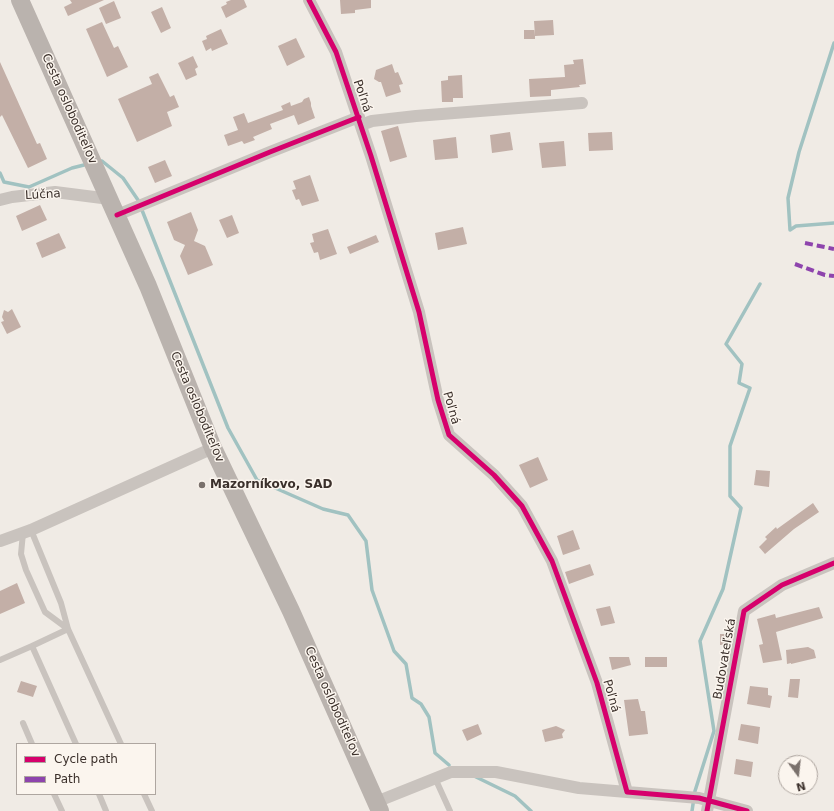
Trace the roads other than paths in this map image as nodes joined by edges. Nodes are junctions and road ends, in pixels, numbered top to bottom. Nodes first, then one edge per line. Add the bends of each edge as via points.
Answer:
1 (20, 0) edge
2 (309, 0) edge
3 (582, 103) dead end
4 (360, 121) junction
5 (0, 200) edge
6 (113, 207) junction
7 (213, 448) junction
8 (27, 532) junction
9 (0, 541) edge
10 (834, 563) edge
11 (68, 630) junction
12 (32, 646) junction
13 (0, 660) edge
14 (23, 723) dead end
15 (32, 743) edge
16 (76, 743) edge
17 (121, 743) edge
18 (435, 778) junction
19 (627, 792) junction
20 (54, 795) edge
21 (99, 795) edge
22 (144, 795) edge
23 (705, 803) edge
24 (378, 806) edge
25 (62, 811) edge
26 (106, 811) edge
27 (152, 811) edge
28 (450, 811) edge
29 (747, 811) edge

1 - 6 main road, Cesta osloboditeľov
2 - 4 street, Poľná via 336,52
3 - 4 street
4 - 6 street
4 - 19 street, Poľná via 419,312 438,400 449,435 494,475 522,506 552,561 597,683
5 - 6 street, Lúčna via 56,192
6 - 7 main road, Cesta osloboditeľov via 148,286
7 - 8 street
7 - 24 main road, Cesta osloboditeľov via 291,611
8 - 9 street
8 - 11 lane via 61,603
8 - 11 lane via 21,554 29,577 45,612
10 - 23 street, Budovateľská via 782,584 744,610
11 - 12 lane
11 - 17 lane
12 - 13 lane
12 - 16 lane
14 - 15 lane
18 - 19 street via 451,772 496,772 579,788
18 - 24 street
18 - 28 lane
19 - 23 street via 684,797
20 - 25 lane
21 - 26 lane
22 - 27 lane
23 - 29 street

